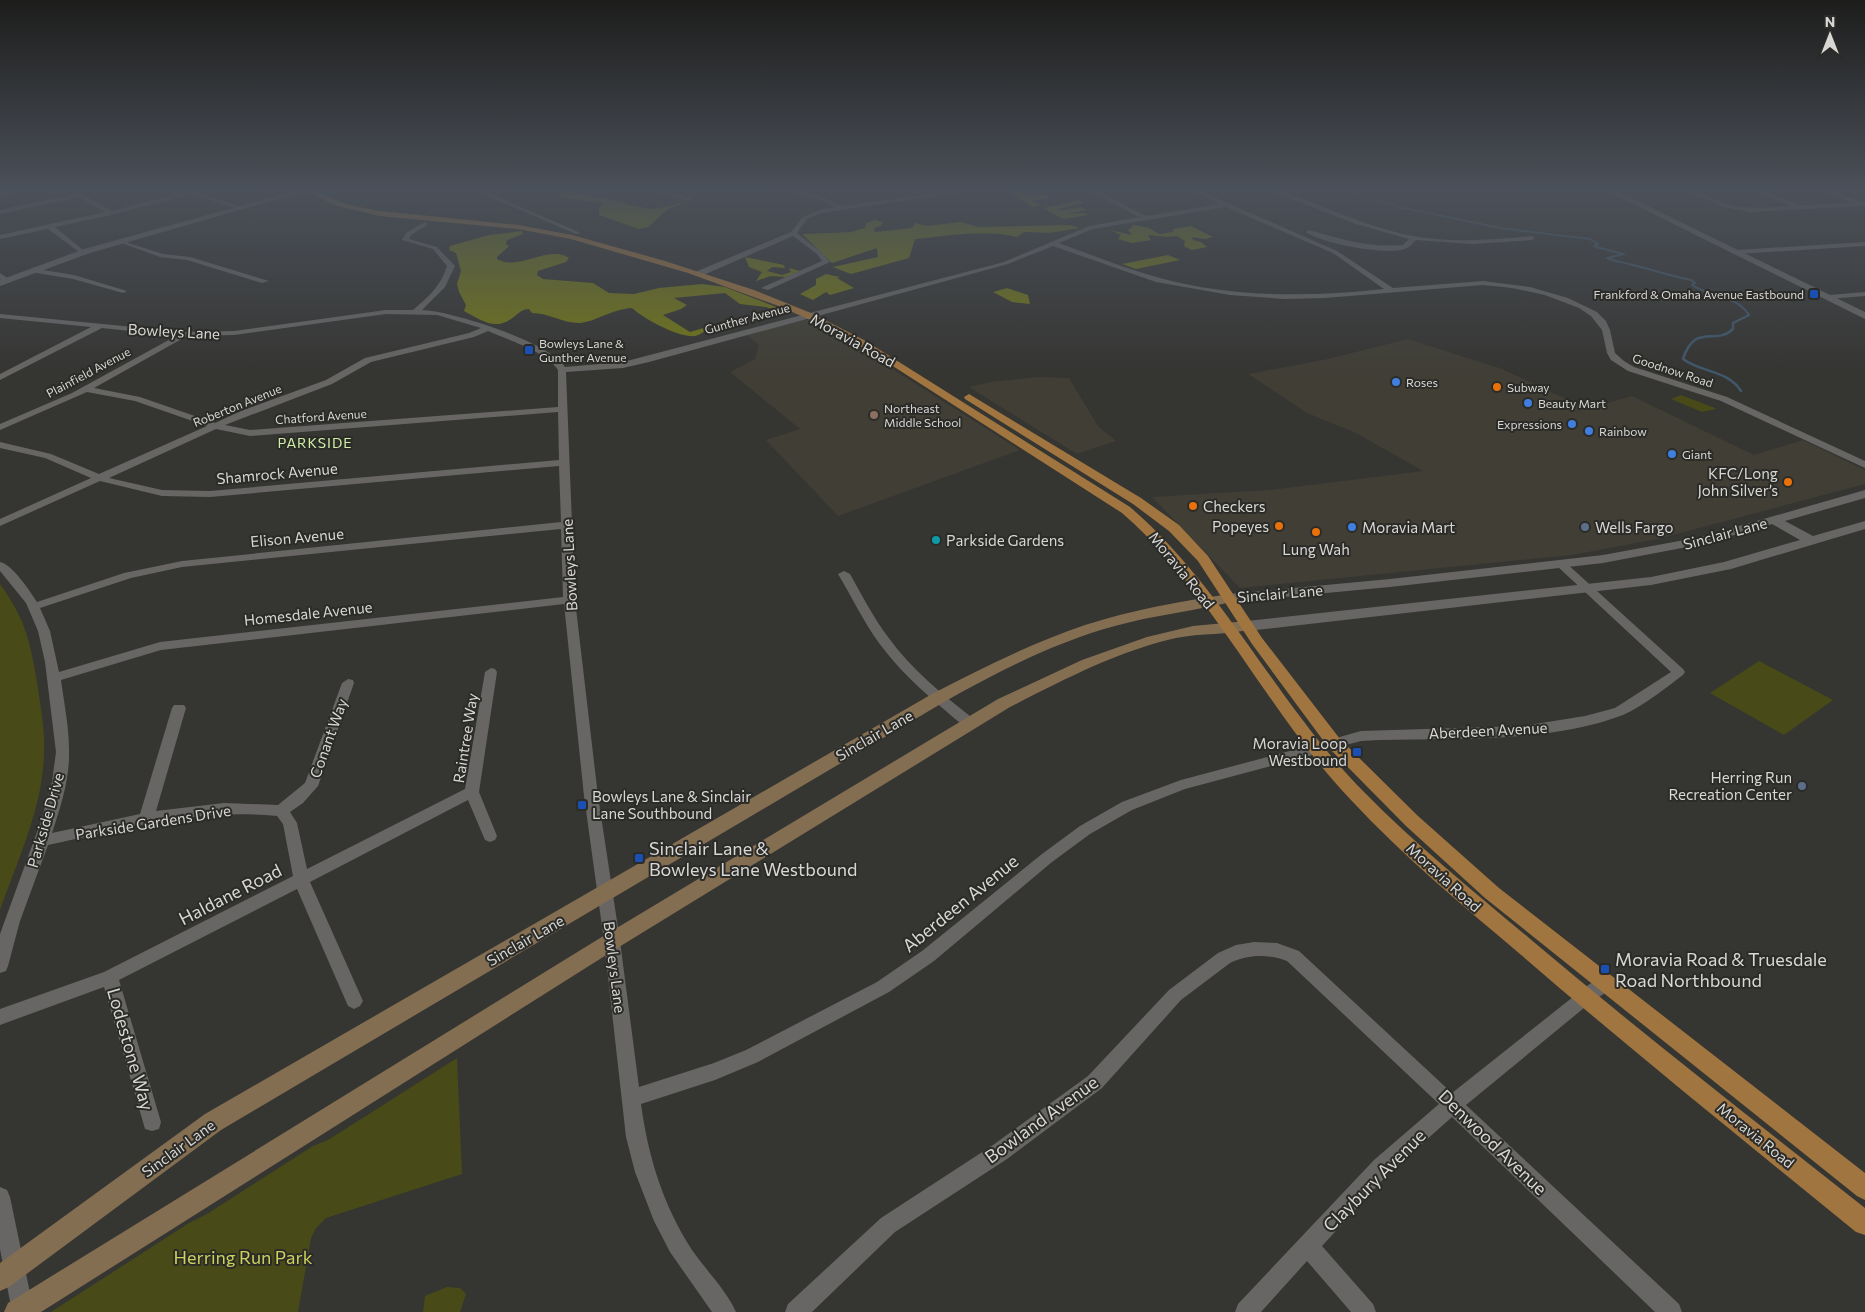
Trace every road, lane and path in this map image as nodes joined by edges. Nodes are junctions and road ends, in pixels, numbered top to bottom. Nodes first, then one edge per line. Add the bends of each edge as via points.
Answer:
1 (88, 250) edge
2 (146, 250) edge
3 (437, 250) edge
4 (620, 250) edge
5 (633, 250) edge
6 (755, 250) edge
7 (816, 250) edge
8 (1039, 250) edge
9 (1073, 250) edge
10 (1331, 250) edge
11 (1732, 250) edge
12 (1765, 250) edge
13 (82, 252) joint
14 (1736, 252) junction
15 (34, 270) junction
16 (703, 272) junction
17 (2, 279) edge
18 (265, 281) dead end
19 (765, 288) junction
20 (1392, 290) junction
21 (123, 291) dead end
22 (1865, 294) edge
23 (1829, 297) junction
24 (416, 311) junction
25 (815, 313) junction
26 (0, 316) edge
27 (1865, 316) edge
28 (16, 318) junction
29 (0, 326) edge
30 (100, 326) junction
31 (489, 328) junction
32 (185, 334) junction
33 (562, 370) junction
34 (0, 377) edge
35 (85, 389) junction
36 (564, 409) junction
37 (215, 426) junction
38 (0, 427) edge
39 (0, 445) edge
40 (564, 463) junction
41 (1865, 465) edge
42 (99, 478) junction
43 (1865, 494) edge
44 (1774, 520) junction
45 (0, 523) edge
46 (567, 525) junction
47 (1865, 525) edge
48 (1812, 541) junction
49 (1561, 564) junction
50 (0, 566) edge
51 (844, 574) dead end
52 (1589, 589) junction
53 (1230, 598) junction
54 (570, 600) junction
55 (1208, 601) junction
56 (35, 606) junction
57 (1238, 627) junction
58 (491, 672) dead end
59 (54, 678) junction
60 (348, 683) dead end
61 (938, 698) junction
62 (179, 708) dead end
63 (970, 723) junction
64 (1325, 746) junction
65 (472, 792) junction
66 (281, 811) junction
67 (146, 820) junction
68 (490, 836) dead end
69 (42, 840) junction
70 (301, 880) junction
71 (605, 893) junction
72 (612, 941) junction
73 (0, 966) edge
74 (1313, 972) joint
75 (110, 977) junction
76 (1605, 984) junction
77 (1584, 998) junction
78 (354, 1001) dead end
79 (0, 1017) edge
80 (631, 1098) junction
81 (1453, 1104) junction
82 (152, 1122) dead end
83 (1865, 1188) edge
84 (0, 1197) edge
85 (1865, 1223) edge
86 (1308, 1246) junction
87 (7, 1273) edge
88 (21, 1311) edge
89 (726, 1312) edge
90 (796, 1312) edge
91 (1246, 1312) edge
92 (1365, 1312) edge
93 (1671, 1312) edge

1 - 13 street
2 - 18 street via 162,256 188,258
3 - 24 street via 451,266 436,294
4 - 16 main road, Moravia Road
5 - 16 main road, Moravia Road
6 - 16 street
7 - 19 street via 826,262
8 - 25 street, Gunther Avenue via 1006,263
9 - 20 street, Goodnow Road via 1152,278 1218,291 1302,297
10 - 20 street
11 - 14 street
12 - 14 street
13 - 15 street
14 - 23 street
15 - 17 street
15 - 21 street
16 - 19 main road, Moravia Road
16 - 25 main road, Moravia Road
19 - 25 main road, Moravia Road
20 - 41 street, Goodnow Road via 1495,284 1551,295 1596,316 1605,328 1609,351 1626,366 1723,398
22 - 23 street
23 - 27 street
24 - 31 street, Bowleys Lane via 452,316
24 - 32 street, Bowleys Lane via 375,313 234,333
25 - 33 street, Gunther Avenue via 624,365
25 - 53 main road, Moravia Road via 880,342 1143,505 1191,545
25 - 55 main road, Moravia Road via 1126,510 1162,540
26 - 28 street, Bowleys Lane
28 - 29 street
28 - 30 street, Bowleys Lane
30 - 32 street, Bowleys Lane
30 - 34 street
31 - 33 street, Bowleys Lane via 546,354
31 - 37 street, Roberton Avenue via 375,358 329,382
32 - 35 street, Plainfield Avenue
33 - 36 street, Bowleys Lane
35 - 37 street, Chatford Avenue via 137,399
35 - 38 street, Plainfield Avenue
36 - 37 street, Chatford Avenue via 264,433
36 - 40 street, Bowleys Lane
37 - 42 street, Roberton Avenue
39 - 42 street, Shamrock Avenue via 62,461
40 - 42 street, Shamrock Avenue via 210,494 162,493
40 - 46 street, Bowleys Lane
42 - 45 street, Roberton Avenue
43 - 44 street, Sinclair Lane
44 - 48 street
44 - 49 street, Sinclair Lane via 1661,549
46 - 54 street, Bowleys Lane
46 - 56 street, Elison Avenue via 182,564 128,575
47 - 48 street, Sinclair Lane
48 - 52 street, Sinclair Lane via 1701,571
49 - 52 street, Aberdeen Avenue
49 - 53 street, Sinclair Lane
50 - 56 street, Parkside Drive
51 - 61 street via 883,639
52 - 57 street, Sinclair Lane
52 - 64 street, Aberdeen Avenue via 1679,672 1620,711 1585,721 1523,731 1379,734
53 - 55 main road, Sinclair Lane
53 - 57 main road, Moravia Road
54 - 59 street, Homesdale Avenue via 160,646
54 - 71 street, Bowleys Lane via 590,796
55 - 57 main road, Moravia Road
55 - 61 main road, Sinclair Lane via 1090,629 999,666
56 - 59 street, Parkside Drive via 44,630
57 - 63 main road, Sinclair Lane via 1175,634 1116,653 1061,675
57 - 64 main road, Moravia Road via 1265,682
58 - 65 street, Raintree Way
59 - 69 street, Parkside Drive via 63,745 62,763
60 - 66 street, Conant Way via 311,786
61 - 63 street
61 - 71 main road, Sinclair Lane
62 - 67 street
63 - 72 main road, Sinclair Lane
64 - 76 main road, Moravia Road via 1358,770 1492,893
64 - 77 main road, Moravia Road via 1357,795 1413,849
64 - 80 street, Aberdeen Avenue via 1181,785 1128,806 1085,830 1047,858 928,956 883,987 752,1056
65 - 68 street, Raintree Way
65 - 70 street, Haldane Road
66 - 67 street, Parkside Gardens Drive via 218,809
66 - 70 street via 290,823
67 - 69 street, Parkside Gardens Drive
69 - 73 street, Parkside Drive via 13,917
70 - 75 street, Haldane Road
70 - 78 street
71 - 72 street, Bowleys Lane
71 - 87 main road, Sinclair Lane via 213,1122
72 - 80 street, Bowleys Lane
72 - 88 main road, Sinclair Lane
74 - 81 street, Denwood Avenue
74 - 90 street, Bowland Avenue via 1293,956 1277,950 1254,949 1224,958 1176,995 1095,1082 1000,1152 888,1225
75 - 79 street, Haldane Road
75 - 82 street, Lodestone Way
76 - 77 street, Claybury Avenue
76 - 83 main road, Moravia Road
77 - 81 street, Claybury Avenue
77 - 85 main road, Moravia Road
80 - 89 street, Bowleys Lane via 636,1137 661,1214 698,1277
81 - 86 street, Claybury Avenue via 1381,1167
81 - 93 street, Denwood Avenue
84 - 87 street
86 - 91 street, Claybury Avenue
86 - 92 street
87 - 88 street

